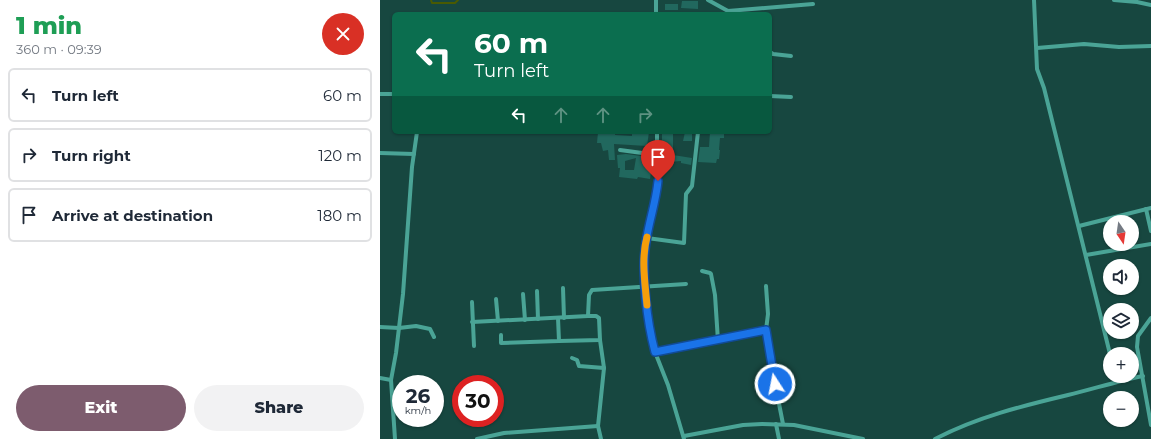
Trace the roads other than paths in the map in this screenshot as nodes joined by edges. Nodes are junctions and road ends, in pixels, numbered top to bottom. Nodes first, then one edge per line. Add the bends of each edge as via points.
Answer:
1 (656, 0) edge
2 (1034, 0) edge
3 (1114, 0) edge
4 (710, 1) edge
5 (813, 4) dead end
6 (1151, 5) edge
7 (656, 12) edge
8 (727, 12) edge
9 (754, 12) edge
10 (1151, 46) edge
11 (1037, 48) junction
12 (772, 53) edge
13 (791, 56) dead end
14 (380, 94) edge
15 (392, 94) edge
16 (772, 96) edge
17 (791, 97) dead end
18 (417, 134) edge
19 (657, 134) edge
20 (698, 134) edge
21 (620, 150) dead end
22 (380, 153) edge
23 (414, 154) junction
24 (657, 154) junction
25 (1151, 208) edge
26 (1146, 209) junction
27 (1122, 215) edge
28 (1103, 220) edge
29 (1079, 226) junction
30 (1151, 230) edge
31 (647, 238) junction
32 (1151, 244) edge
33 (1139, 247) edge
34 (1118, 251) edge
35 (1086, 255) junction
36 (702, 271) dead end
37 (686, 284) dead end
38 (645, 286) junction
39 (766, 286) dead end
40 (563, 288) dead end
41 (536, 291) dead end
42 (523, 294) dead end
43 (496, 299) dead end
44 (472, 302) dead end
45 (588, 316) junction
46 (558, 318) junction
47 (564, 318) junction
48 (1151, 318) edge
49 (538, 319) junction
50 (525, 320) junction
51 (498, 321) junction
52 (472, 322) junction
53 (380, 327) edge
54 (399, 328) junction
55 (766, 330) junction
56 (501, 335) dead end
57 (434, 337) dead end
58 (600, 340) junction
59 (559, 341) junction
60 (718, 341) junction
61 (474, 346) dead end
62 (1108, 347) edge
63 (655, 352) junction
64 (572, 358) dead end
65 (604, 368) junction
66 (1143, 376) junction
67 (1139, 377) edge
68 (380, 378) edge
69 (391, 380) junction
70 (1113, 383) edge
71 (776, 424) junction
72 (783, 424) junction
73 (1151, 425) edge
74 (598, 426) junction
75 (684, 437) edge
76 (394, 439) edge
77 (477, 439) edge
78 (601, 439) edge
79 (779, 439) edge
80 (863, 439) edge
81 (935, 439) edge

1 - 7 street
2 - 11 street
3 - 6 street
4 - 8 street
5 - 9 street
10 - 11 street via 1084,44
11 - 29 street via 1037,69
12 - 13 street
14 - 15 street
16 - 17 street
18 - 23 street
19 - 24 street
20 - 31 street via 692,186 686,194 684,243
21 - 24 street
22 - 23 street
23 - 54 street
24 - 31 street via 657,197
25 - 26 street
26 - 27 street
26 - 30 street
28 - 29 street
29 - 35 street
31 - 38 street
32 - 33 street
34 - 35 street
35 - 62 street
36 - 60 street via 711,274
37 - 38 street
38 - 45 street via 592,290 589,295
38 - 63 street
39 - 55 street
40 - 47 street
41 - 49 street
42 - 50 street
43 - 51 street
44 - 52 street
45 - 47 street
45 - 58 street via 599,318
46 - 47 street
46 - 49 street
46 - 59 street
48 - 66 street via 1138,336
49 - 50 street
50 - 51 street
51 - 52 street
52 - 61 street
53 - 54 street
54 - 57 street via 416,326 430,329
54 - 69 street
55 - 60 street
55 - 72 street
56 - 59 street via 502,343
58 - 59 street
58 - 65 street
60 - 63 street
63 - 75 street
64 - 65 street via 577,360 580,366
65 - 74 street
66 - 67 street
66 - 73 street
68 - 69 street
69 - 76 street
70 - 81 street via 978,420
71 - 72 street
71 - 75 street via 743,425
71 - 79 street
72 - 80 street
74 - 77 street via 504,433
74 - 78 street

